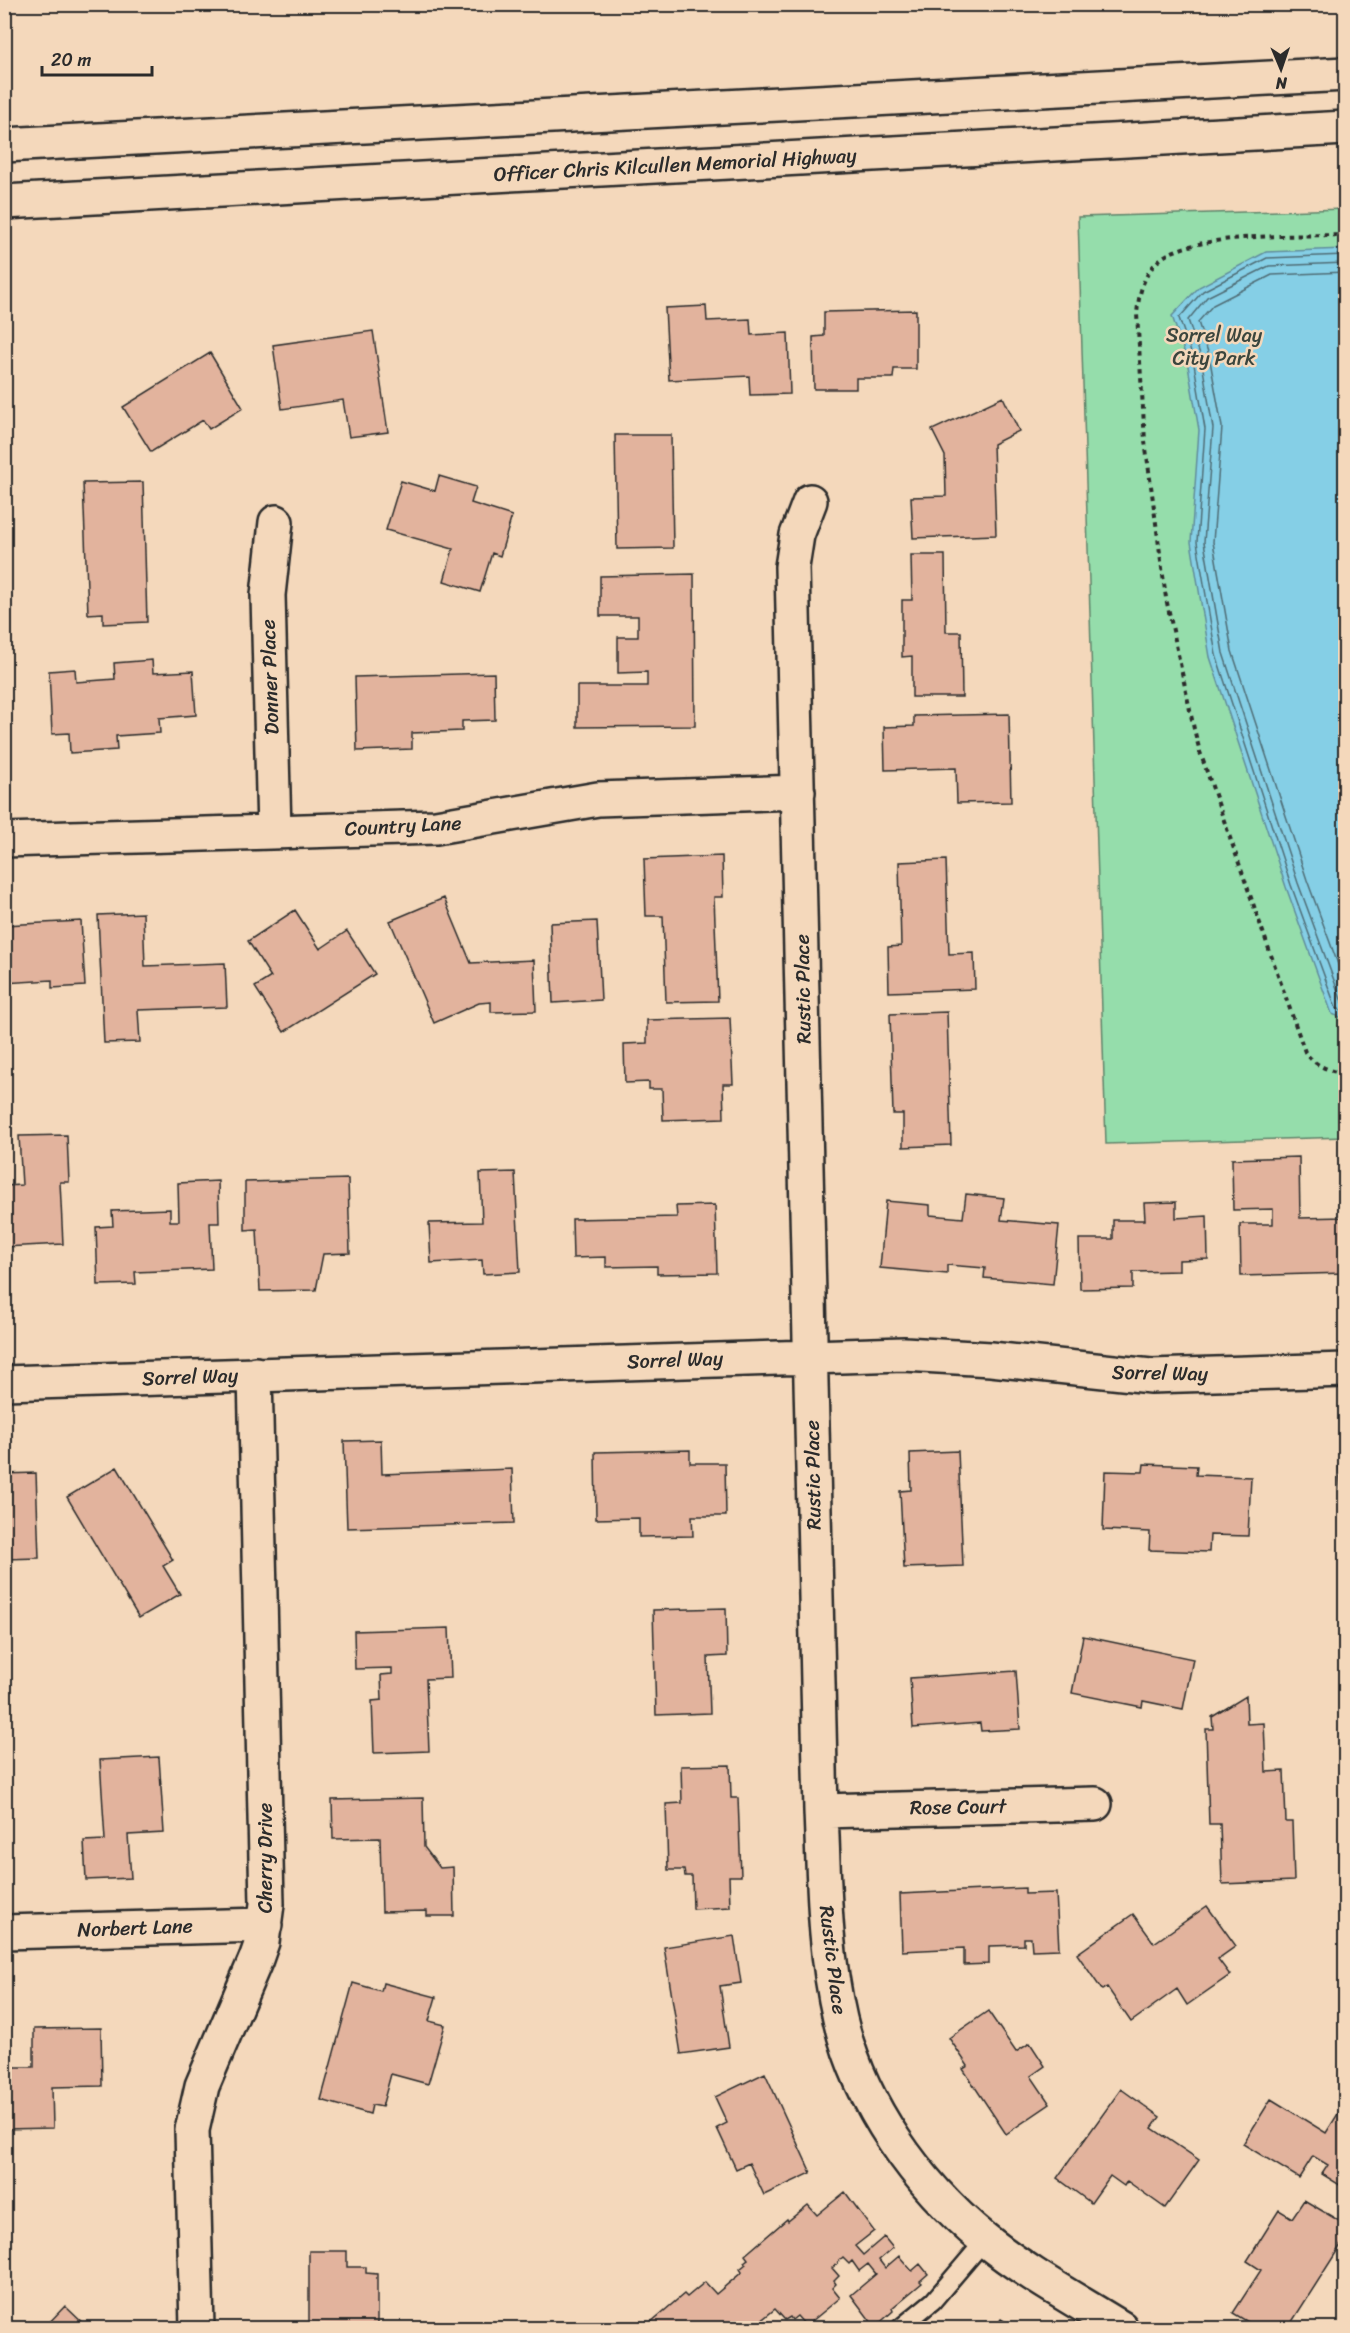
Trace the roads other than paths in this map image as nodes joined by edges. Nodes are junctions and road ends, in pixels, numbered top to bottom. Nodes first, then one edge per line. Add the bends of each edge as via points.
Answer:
1 (1346, 74) edge
2 (1346, 128) edge
3 (4, 145) edge
4 (4, 202) edge
5 (810, 501) dead end
6 (276, 522) dead end
7 (798, 792) junction
8 (274, 832) junction
9 (4, 840) edge
10 (810, 1356) junction
11 (1346, 1370) edge
12 (255, 1374) junction
13 (4, 1383) edge
14 (1095, 1804) dead end
15 (821, 1811) junction
16 (265, 1925) junction
17 (4, 1932) edge
18 (985, 2240) junction
19 (197, 2328) edge
20 (900, 2328) edge
21 (1121, 2328) edge

1 - 3 main road
2 - 4 main road, Officer Chris Kilcullen Memorial Highway
5 - 7 main road, Rustic Place via 797,535 792,567
6 - 8 main road, Donner Place via 268,595
7 - 8 main road, Country Lane via 598,799 436,827
7 - 10 main road, Rustic Place
8 - 9 main road, Country Lane
10 - 11 main road, Sorrel Way via 947,1356 1151,1376
10 - 12 main road, Sorrel Way
10 - 15 main road, Rustic Place
12 - 13 main road, Sorrel Way
12 - 16 main road, Cherry Drive via 268,1883
14 - 15 main road, Rose Court
15 - 18 main road, Rustic Place via 826,1920 840,2018 849,2052 899,2146 940,2199
16 - 17 main road, Norbert Lane
16 - 19 main road, Cherry Drive via 256,1959 202,2086 192,2130
18 - 20 lane via 933,2301
18 - 21 main road, Rustic Place

